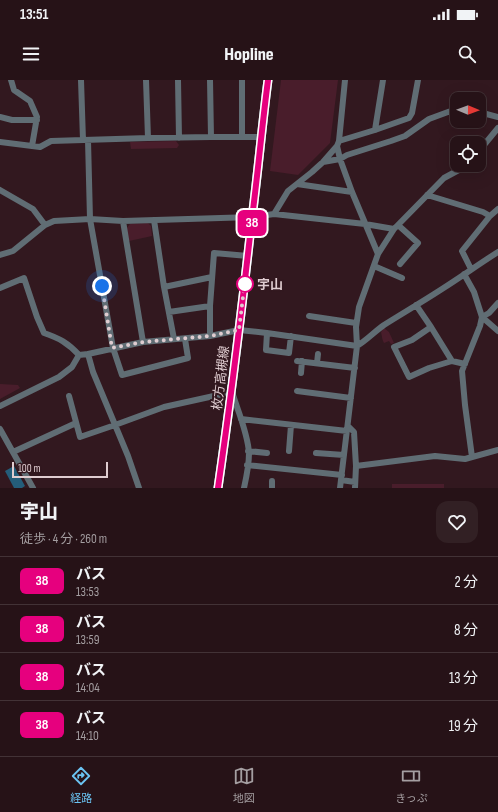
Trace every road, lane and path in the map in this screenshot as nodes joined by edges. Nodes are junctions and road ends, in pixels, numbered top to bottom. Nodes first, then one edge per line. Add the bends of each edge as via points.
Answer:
1 (11, 80) edge
2 (81, 80) edge
3 (146, 80) edge
4 (178, 80) edge
5 (210, 80) edge
6 (242, 80) edge
7 (268, 80) edge
8 (346, 80) edge
9 (383, 80) edge
10 (418, 80) edge
11 (450, 112) edge
12 (486, 114) edge
13 (0, 117) edge
14 (498, 117) edge
15 (37, 120) junction
16 (498, 128) edge
17 (375, 130) junction
18 (211, 136) junction
19 (242, 137) junction
20 (261, 137) junction
21 (148, 138) junction
22 (179, 138) junction
23 (85, 140) junction
24 (0, 142) edge
25 (338, 143) junction
26 (486, 143) edge
27 (32, 146) junction
28 (340, 158) junction
29 (323, 162) junction
30 (455, 172) edge
31 (297, 184) junction
32 (0, 190) edge
33 (352, 192) junction
34 (427, 195) junction
35 (498, 209) edge
36 (274, 214) junction
37 (490, 216) junction
38 (253, 217) junction
39 (90, 219) junction
40 (154, 220) junction
41 (123, 221) junction
42 (366, 224) junction
43 (45, 225) junction
44 (396, 227) junction
45 (498, 252) edge
46 (378, 254) junction
47 (0, 255) edge
48 (248, 256) junction
49 (400, 264) dead end
50 (374, 266) junction
51 (471, 269) junction
52 (464, 274) junction
53 (212, 277) junction
54 (402, 278) dead end
55 (164, 286) junction
56 (0, 288) edge
57 (498, 303) edge
58 (416, 305) junction
59 (210, 306) junction
60 (169, 312) junction
61 (309, 316) dead end
62 (482, 318) junction
63 (356, 323) junction
64 (431, 327) junction
65 (239, 330) junction
66 (498, 330) edge
67 (268, 333) junction
68 (210, 336) junction
69 (291, 336) junction
70 (174, 339) junction
71 (185, 339) junction
72 (143, 342) junction
73 (357, 346) junction
74 (112, 348) junction
75 (88, 354) junction
76 (318, 354) dead end
77 (79, 355) junction
78 (452, 361) junction
79 (317, 363) junction
80 (465, 364) junction
81 (355, 368) junction
82 (301, 373) dead end
83 (297, 391) dead end
84 (232, 392) junction
85 (69, 396) dead end
86 (351, 398) junction
87 (0, 406) edge
88 (241, 419) junction
89 (76, 423) junction
90 (115, 425) junction
91 (291, 425) junction
92 (348, 428) junction
93 (0, 429) edge
94 (498, 450) edge
95 (248, 451) junction
96 (289, 451) dead end
97 (13, 452) junction
98 (267, 453) dead end
99 (316, 453) dead end
100 (344, 455) junction
101 (472, 457) junction
102 (247, 465) junction
103 (356, 466) junction
104 (341, 477) junction
105 (355, 485) edge
106 (34, 488) edge
107 (139, 488) edge
108 (218, 488) edge
109 (244, 488) edge
110 (340, 488) edge

1 - 15 street via 14,90 30,101
2 - 23 street
3 - 21 street
4 - 22 street
5 - 18 street
6 - 19 street
7 - 20 main road, 枚方高槻線
8 - 25 street
9 - 17 street
10 - 17 street via 409,118
11 - 28 street via 429,119 405,136
12 - 14 street
13 - 15 street via 12,120
15 - 27 street
16 - 26 street
17 - 25 street
18 - 19 street
18 - 22 street
19 - 20 street
20 - 38 main road, 枚方高槻線
21 - 22 street
21 - 23 street
23 - 27 street via 51,141 40,147
23 - 39 street
24 - 27 street
25 - 28 street
25 - 29 street
28 - 29 street
28 - 33 street
29 - 31 street
30 - 34 street via 444,178
31 - 33 street
31 - 36 street via 288,191
32 - 43 street via 33,209
33 - 42 street
34 - 37 street
34 - 44 street
35 - 37 street
36 - 38 street
36 - 42 street
37 - 51 street via 462,251
38 - 40 street
38 - 48 main road, 枚方高槻線
39 - 41 street
39 - 43 street via 54,221
39 - 74 street
40 - 41 street
40 - 55 street
41 - 72 street
42 - 44 street
42 - 46 street
43 - 47 street via 13,251
44 - 46 street
44 - 49 street via 418,243
45 - 51 street
46 - 50 street
48 - 53 street via 214,253
48 - 65 main road, 枚方高槻線
50 - 54 street
50 - 63 street
51 - 52 street
52 - 58 street
52 - 62 street via 474,292
53 - 55 street
53 - 59 street
55 - 60 street
56 - 77 street via 24,278 44,333 56,337
57 - 62 street
58 - 64 street
58 - 73 street
59 - 60 street
59 - 68 street
60 - 70 street
61 - 63 street
62 - 66 street
62 - 80 street
63 - 73 street
64 - 78 street
64 - 78 street via 412,340 394,347 409,377
65 - 67 street
65 - 68 street
65 - 84 main road, 枚方高槻線
67 - 69 street
67 - 69 street via 266,350 289,353
68 - 71 street
69 - 73 street
70 - 71 street
70 - 72 street
71 - 74 street via 188,358 122,375
72 - 74 street
73 - 81 street
74 - 75 street
75 - 77 street
75 - 90 street
76 - 79 street
77 - 87 street via 72,367 59,377
78 - 80 street
79 - 81 street
79 - 82 street via 300,361
80 - 101 street via 462,370 463,385
81 - 86 street
83 - 86 street
84 - 88 street
84 - 90 street via 164,407
84 - 108 main road, 枚方高槻線
85 - 89 street
86 - 92 street
88 - 91 street
88 - 95 street
89 - 90 street via 80,437
89 - 97 street
90 - 107 street
91 - 92 street
91 - 96 street
92 - 100 street
92 - 103 street via 354,432
93 - 97 street
94 - 101 street
95 - 98 street
95 - 102 street
97 - 106 street
99 - 100 street
100 - 104 street
101 - 103 street via 465,459 435,456
102 - 104 street
102 - 109 street
103 - 105 street
104 - 105 street
104 - 110 street

